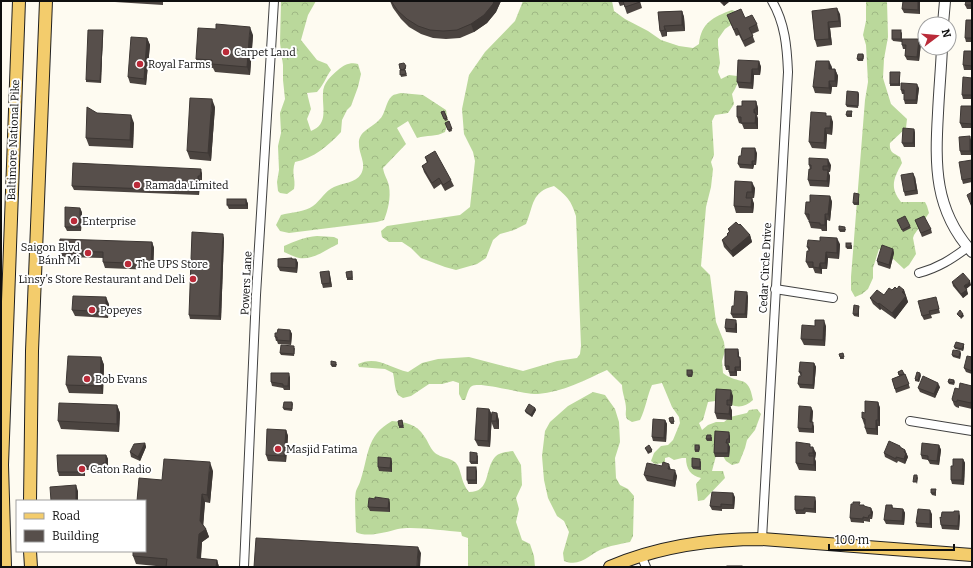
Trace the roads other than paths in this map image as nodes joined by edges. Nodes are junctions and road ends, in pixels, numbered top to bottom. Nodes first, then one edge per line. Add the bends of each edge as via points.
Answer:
1 (19, 1) edge
2 (46, 1) edge
3 (274, 1) edge
4 (772, 1) edge
5 (945, 1) edge
6 (944, 16) edge
7 (941, 56) edge
8 (970, 249) edge
9 (919, 273) dead end
10 (775, 289) junction
11 (833, 298) dead end
12 (910, 421) dead end
13 (972, 431) edge
14 (1, 465) edge
15 (30, 500) edge
16 (762, 539) junction
17 (30, 552) edge
18 (641, 555) junction
19 (972, 555) edge
20 (5, 567) edge
21 (31, 567) edge
22 (244, 567) edge
23 (610, 567) edge
24 (646, 567) edge

1 - 14 main road, Baltimore National Pike
2 - 15 main road via 32,359
3 - 22 street, Powers Lane via 256,295
4 - 10 street, Cedar Circle Drive via 785,36 788,72
5 - 6 street
7 - 8 street via 936,142 938,177 949,218
8 - 9 street via 942,265
10 - 11 street
10 - 16 street, Cedar Circle Drive
12 - 13 street
14 - 20 main road, Baltimore National Pike
16 - 18 main road via 714,540
16 - 19 main road
17 - 21 main road
18 - 23 main road
18 - 24 street

